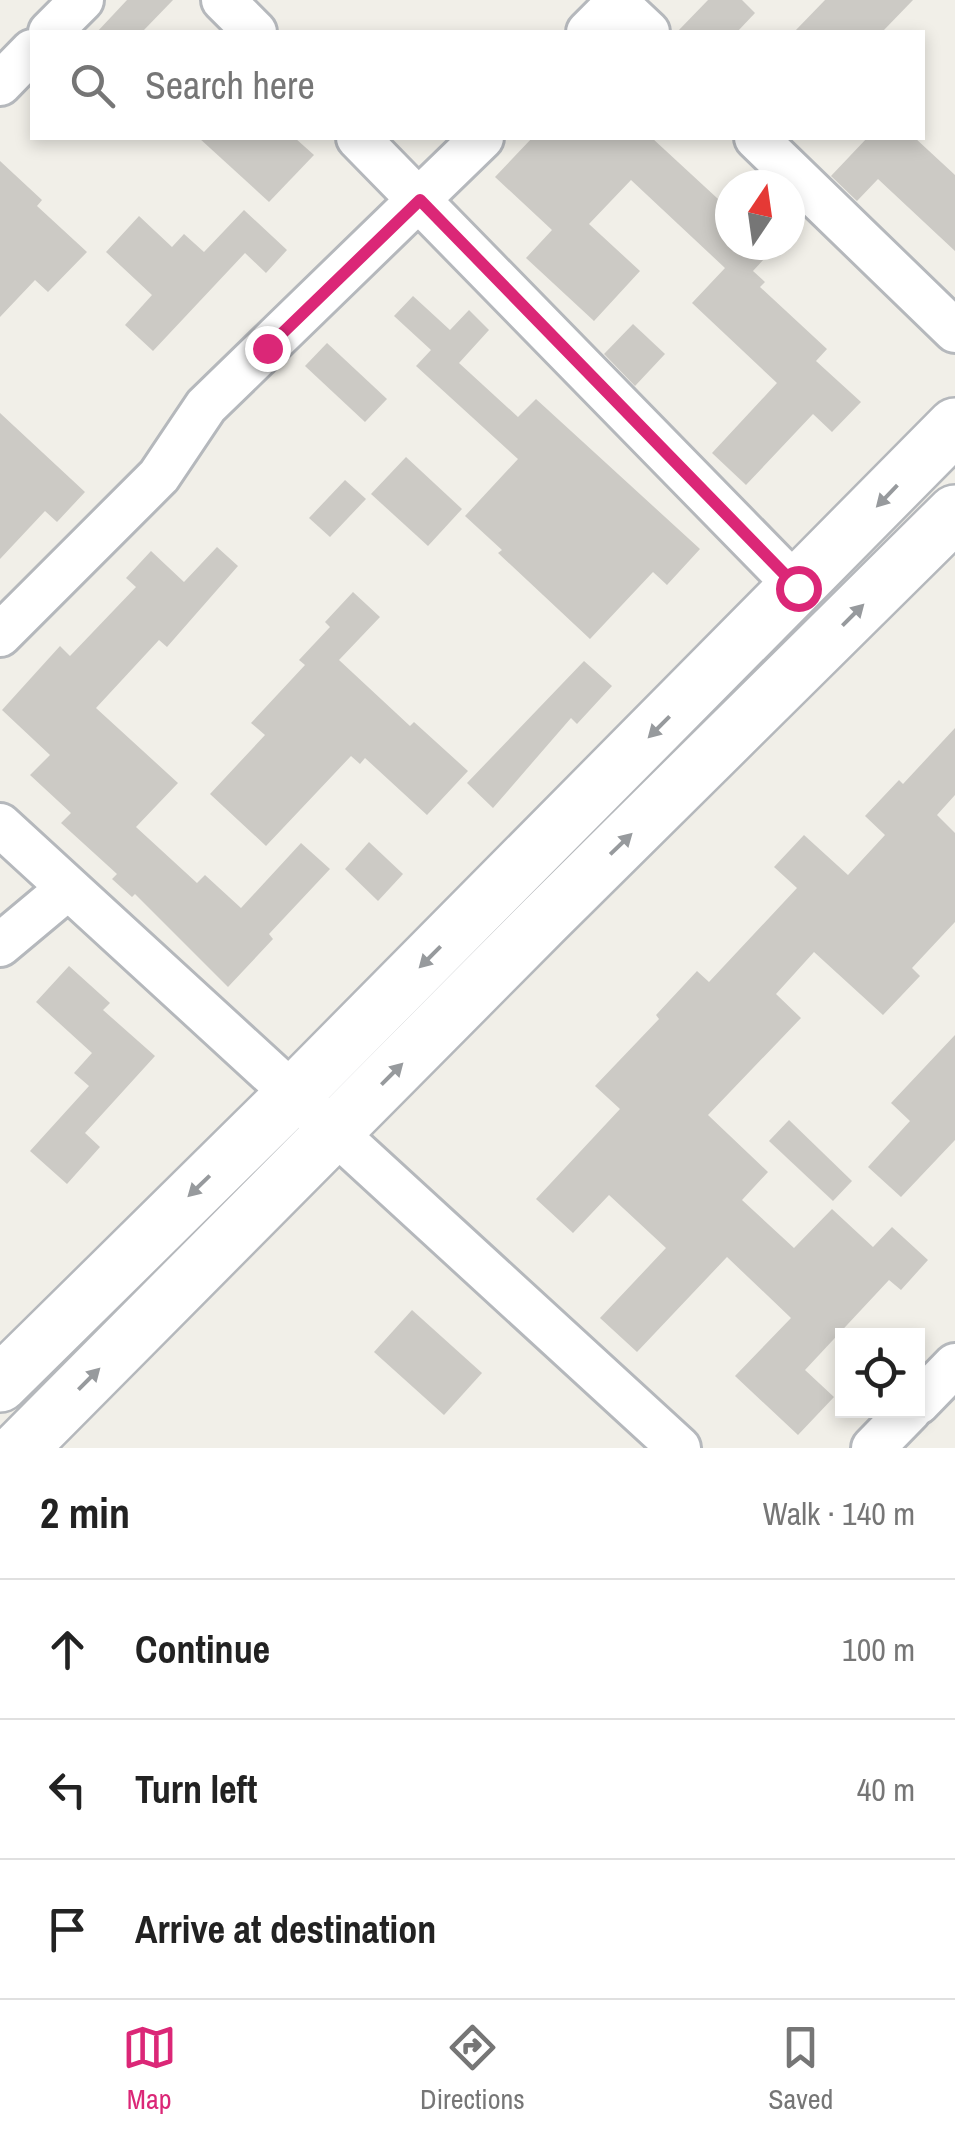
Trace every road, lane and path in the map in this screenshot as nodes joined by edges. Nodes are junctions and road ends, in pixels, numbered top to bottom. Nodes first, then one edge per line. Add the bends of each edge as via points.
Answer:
1 (82, 0) edge
2 (223, 0) edge
3 (608, 12) edge
4 (52, 30) edge
5 (253, 30) edge
6 (644, 30) edge
7 (30, 53) edge
8 (0, 84) edge
9 (360, 140) edge
10 (480, 140) edge
11 (758, 140) edge
12 (420, 200) junction
13 (955, 331) edge
14 (955, 426) edge
15 (955, 513) edge
16 (798, 588) junction
17 (0, 635) edge
18 (0, 826) edge
19 (67, 888) junction
20 (0, 945) edge
21 (294, 1094) junction
22 (335, 1131) junction
23 (955, 1366) edge
24 (0, 1384) edge
25 (925, 1396) edge
26 (902, 1418) edge
27 (20, 1448) edge
28 (680, 1448) edge
29 (873, 1448) edge

1 - 4 street
2 - 5 street
3 - 6 street
7 - 8 street
9 - 12 street
10 - 12 street
11 - 13 street
12 - 16 street
12 - 17 street via 206,406 160,476
14 -> 16 street
22 -> 15 street
16 -> 21 street
18 - 19 street
19 - 20 street
19 - 21 street
21 - 22 street
21 -> 24 street
27 -> 22 street
22 - 28 street
23 - 25 street
26 - 29 street

